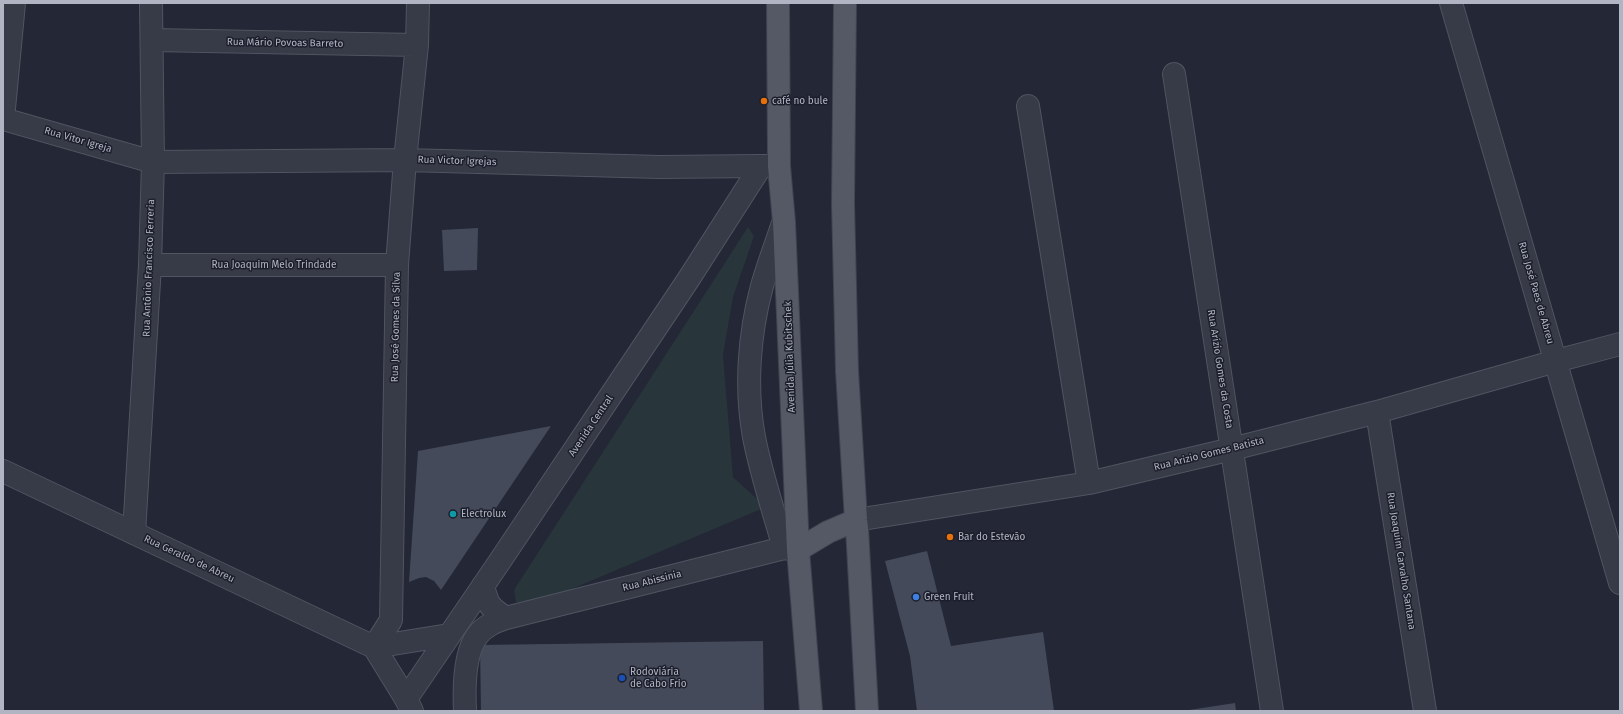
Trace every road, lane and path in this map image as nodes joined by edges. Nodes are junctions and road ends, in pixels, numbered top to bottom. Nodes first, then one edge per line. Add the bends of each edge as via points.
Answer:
1 (14, 3) edge
2 (151, 3) edge
3 (418, 3) edge
4 (778, 3) edge
5 (846, 3) edge
6 (1451, 3) edge
7 (152, 40) junction
8 (417, 45) junction
9 (1174, 74) dead end
10 (1028, 106) dead end
11 (3, 119) edge
12 (405, 160) junction
13 (154, 162) junction
14 (770, 166) junction
15 (784, 222) junction
16 (150, 265) junction
17 (397, 265) junction
18 (1620, 344) edge
19 (1556, 361) junction
20 (1377, 412) junction
21 (1232, 449) junction
22 (3, 471) edge
23 (1089, 482) junction
24 (856, 520) junction
25 (134, 532) junction
26 (791, 549) junction
27 (1620, 583) edge
28 (484, 586) junction
29 (506, 618) junction
30 (448, 635) junction
31 (374, 647) junction
32 (406, 707) edge
33 (465, 711) edge
34 (811, 711) edge
35 (867, 711) edge
36 (1272, 711) edge
37 (1425, 711) edge

1 - 11 street
2 - 7 street, Rua Antônio Francisco Ferreria
3 - 8 street, Rua José Gomes da Silva
4 - 14 main road, Avenida Júlia Kubitschek
5 - 24 main road via 844,211 847,371
6 - 19 street, Rua José Paes de Abreu
7 - 8 street, Rua Mário Povoas Barreto
7 - 13 street, Rua Antônio Francisco Ferreria
8 - 12 street, Rua José Gomes da Silva
9 - 21 street, Rua Arízio Gomes da Costa
10 - 23 street
11 - 13 street, Rua Vitor Igreja
12 - 13 street, Rua Victor Igrejas
12 - 14 street, Rua Victor Igrejas via 660,167
12 - 17 street, Rua José Gomes da Silva
13 - 16 street, Rua Antônio Francisco Ferreria
14 - 15 main road, Avenida Júlia Kubitschek
14 - 28 street, Avenida Central via 688,280
15 - 26 main road, Avenida Júlia Kubitschek
15 - 26 street via 762,286 753,330 750,403 754,437
16 - 17 street, Rua Joaquim Melo Trindade
16 - 25 street, Rua Antônio Francisco Ferreria
17 - 31 street, Rua José Gomes da Silva via 391,620
18 - 19 street, Rua Arizio Gomes Batista
19 - 20 street, Rua Arizio Gomes Batista
19 - 27 street, Rua José Paes de Abreu
20 - 21 street, Rua Arizio Gomes Batista
20 - 37 street, Rua Joaquim Carvalho Santana
21 - 23 street, Rua Arizio Gomes Batista
21 - 36 street, Rua Arízio Gomes da Costa
22 - 25 street, Rua Geraldo de Abreu
23 - 24 street, Rua Arizio Gomes Batista
24 - 26 main road
24 - 35 main road
25 - 31 street, Rua Geraldo de Abreu
26 - 29 street, Rua Abissinia
26 - 34 main road, Avenida Júlia Kubitschek
28 - 29 street via 487,603
28 - 30 street, Avenida Central
29 - 33 street, Rua Abissinia via 490,624 478,636 470,652 464,697
30 - 31 street
30 - 32 street, Avenida Central
31 - 32 street via 391,672

